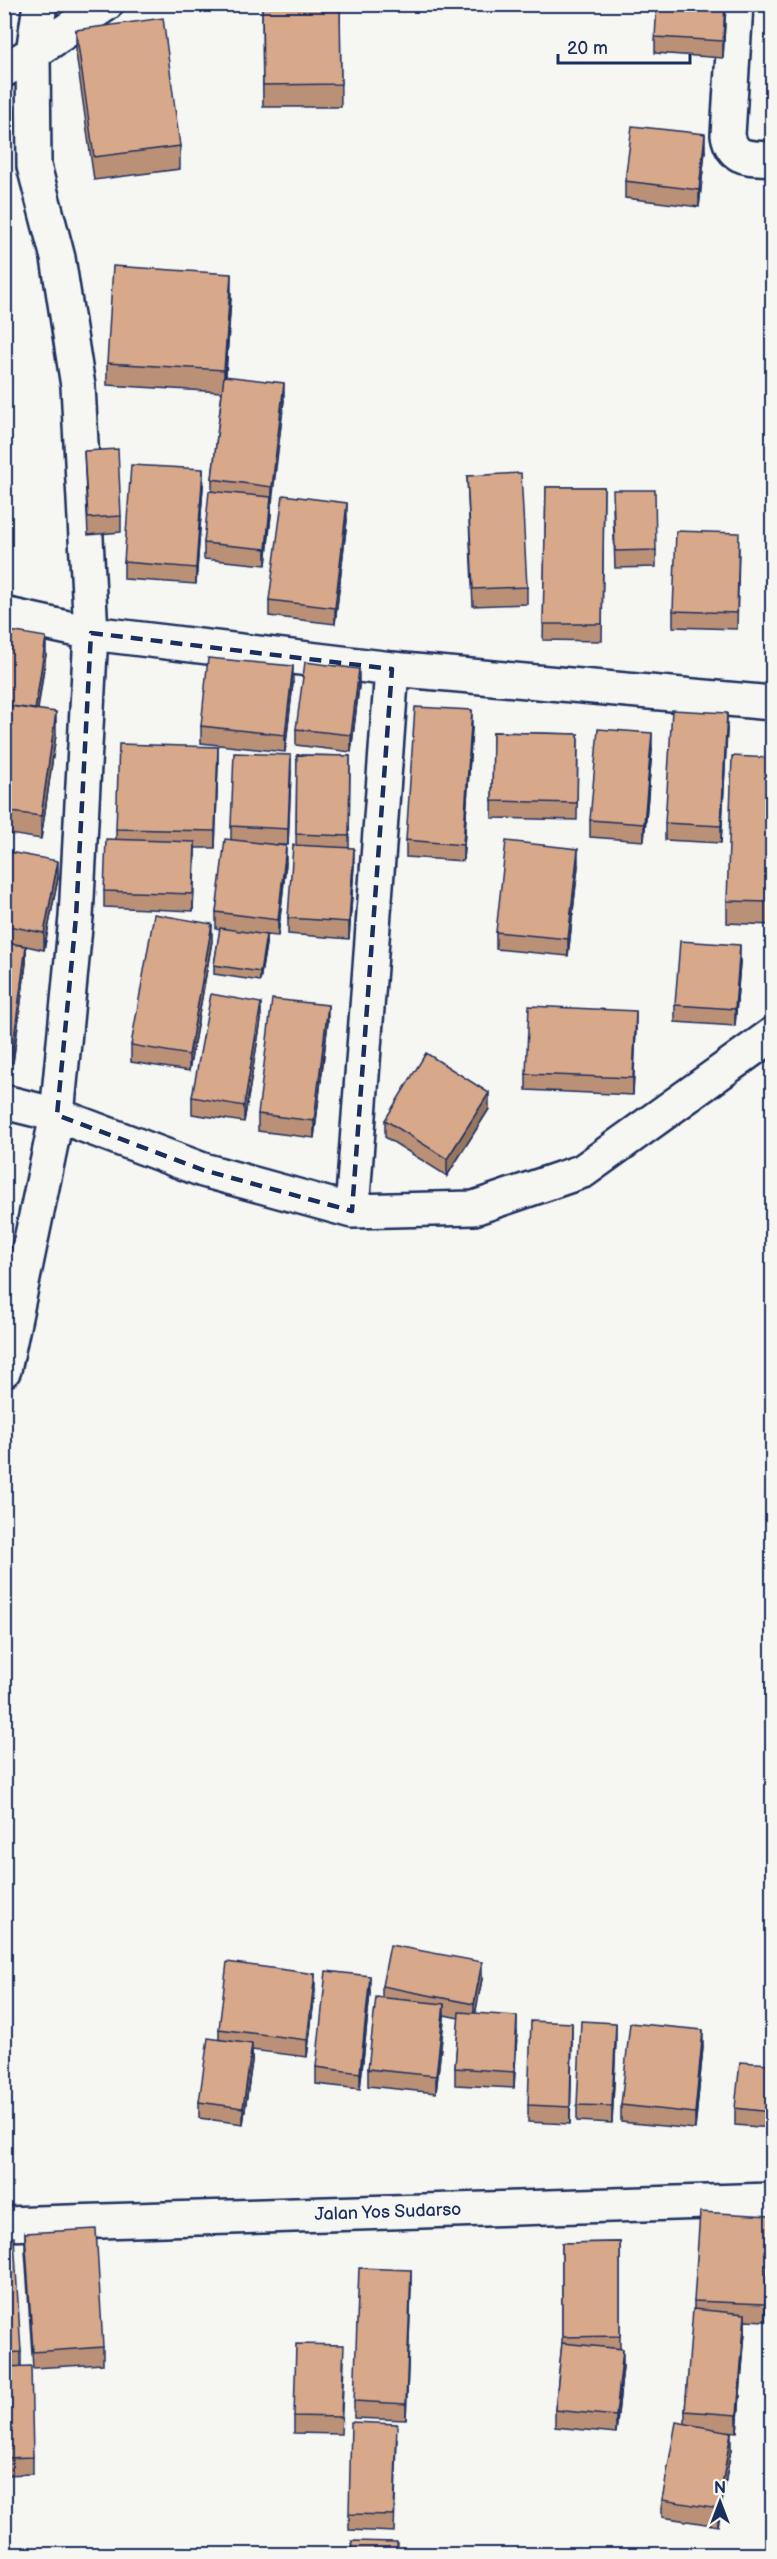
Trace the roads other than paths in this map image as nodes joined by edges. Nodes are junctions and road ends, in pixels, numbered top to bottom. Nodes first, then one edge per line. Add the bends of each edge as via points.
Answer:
1 (40, 4) edge
2 (106, 4) edge
3 (736, 4) edge
4 (33, 53) junction
5 (4, 70) edge
6 (772, 159) edge
7 (4, 614) edge
8 (92, 633) junction
9 (392, 669) junction
10 (772, 703) edge
11 (772, 1035) edge
12 (4, 1102) edge
13 (57, 1115) junction
14 (352, 1211) junction
15 (4, 1370) edge
16 (772, 2200) edge
17 (4, 2224) edge

1 - 4 street
2 - 4 street
3 - 6 street via 730,146 734,153
4 - 5 street
4 - 8 street via 34,166 58,258 78,386
7 - 8 street
8 - 9 street
8 - 13 street via 76,918
9 - 10 street
9 - 14 street
11 - 14 street via 583,1171 474,1208
12 - 13 street
13 - 14 street via 203,1170
13 - 15 street
16 - 17 street, Jalan Yos Sudarso

